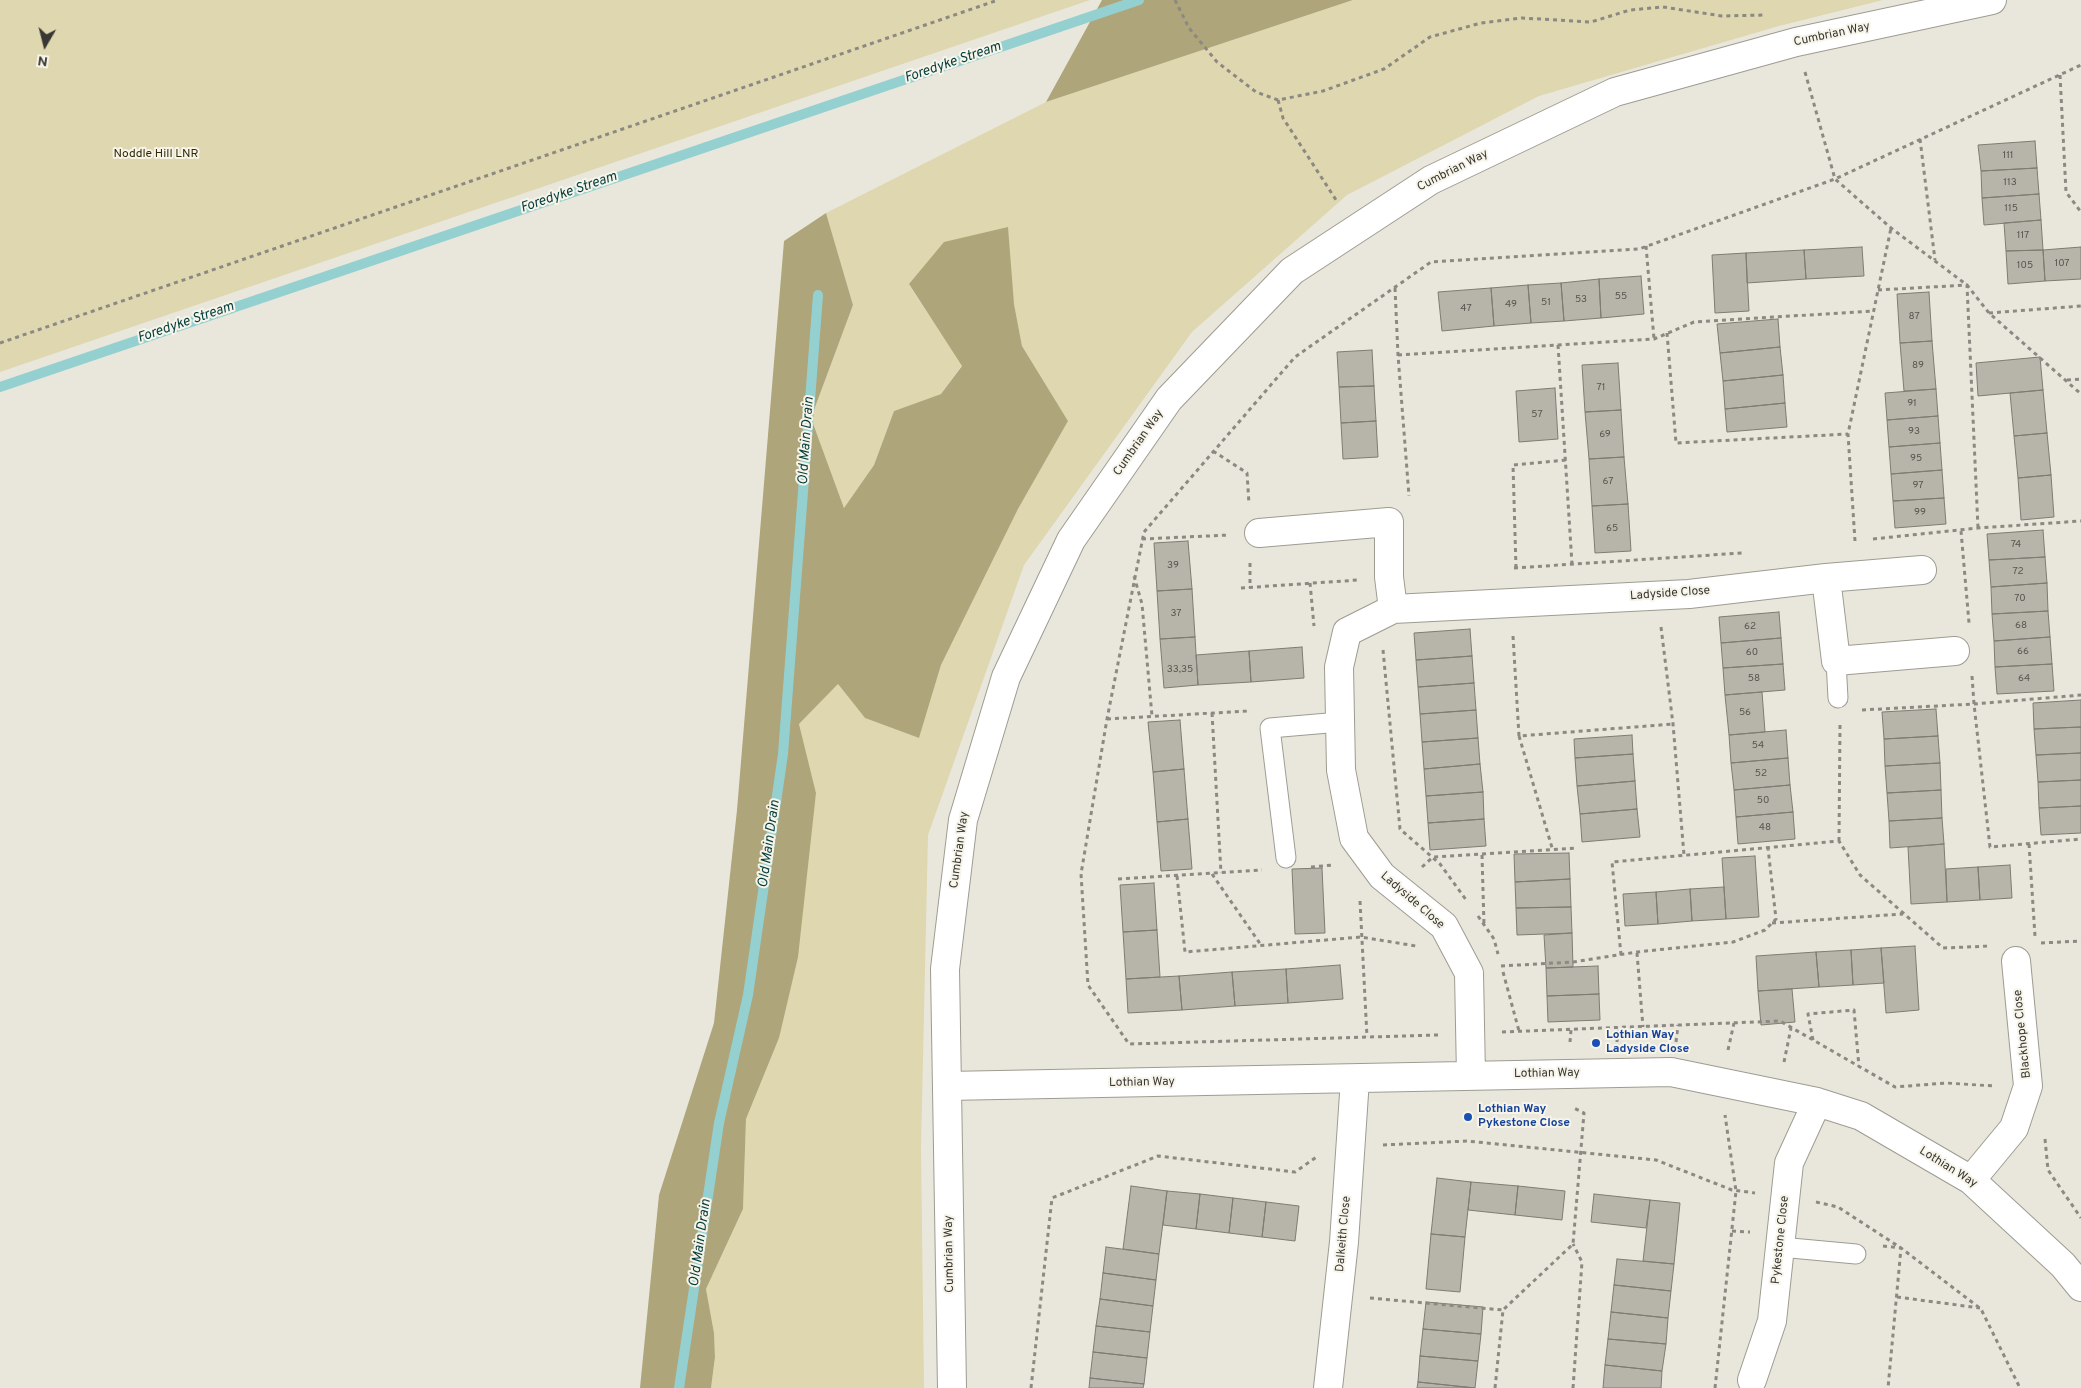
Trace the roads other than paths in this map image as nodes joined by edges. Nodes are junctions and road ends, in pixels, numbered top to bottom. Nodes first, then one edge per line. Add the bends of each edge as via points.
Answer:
1 (1992, 0) edge
2 (1259, 533) dead end
3 (1922, 570) dead end
4 (1826, 578) junction
5 (1388, 611) junction
6 (1965, 649) road end
7 (1836, 661) junction
8 (1838, 698) dead end
9 (1340, 722) junction
10 (1286, 858) dead end
11 (2006, 954) road end
12 (1471, 1076) junction
13 (1356, 1079) junction
14 (947, 1086) junction
15 (1817, 1102) junction
16 (1972, 1180) junction
17 (1780, 1247) junction
18 (1856, 1254) dead end
19 (2081, 1287) edge
20 (1752, 1380) dead end
21 (952, 1388) edge
22 (1328, 1388) edge

1 - 14 street, Cumbrian Way via 1796,42 1615,92 1431,180 1292,271 1169,399 1071,540 1010,668 963,820 946,969
2 - 5 street via 1389,522
3 - 4 street, Ladyside Close
4 - 5 street, Ladyside Close via 1689,594
4 - 7 street
5 - 9 street, Ladyside Close via 1347,632 1339,667
6 - 7 street
7 - 8 lane
9 - 10 lane via 1270,728
9 - 12 street, Ladyside Close via 1341,770 1354,838 1382,876 1444,926 1468,974
11 - 16 street, Blackhope Close via 2028,1086 2014,1128
12 - 13 street, Lothian Way
12 - 15 street, Lothian Way via 1671,1072
13 - 14 street, Lothian Way
13 - 22 street, Dalkeith Close via 1344,1242
14 - 21 street, Cumbrian Way
15 - 16 street, Lothian Way via 1861,1116
15 - 17 street, Pykestone Close via 1789,1163
16 - 19 street, Lothian Way via 2063,1265
17 - 18 lane
17 - 20 street, Pykestone Close via 1772,1321

